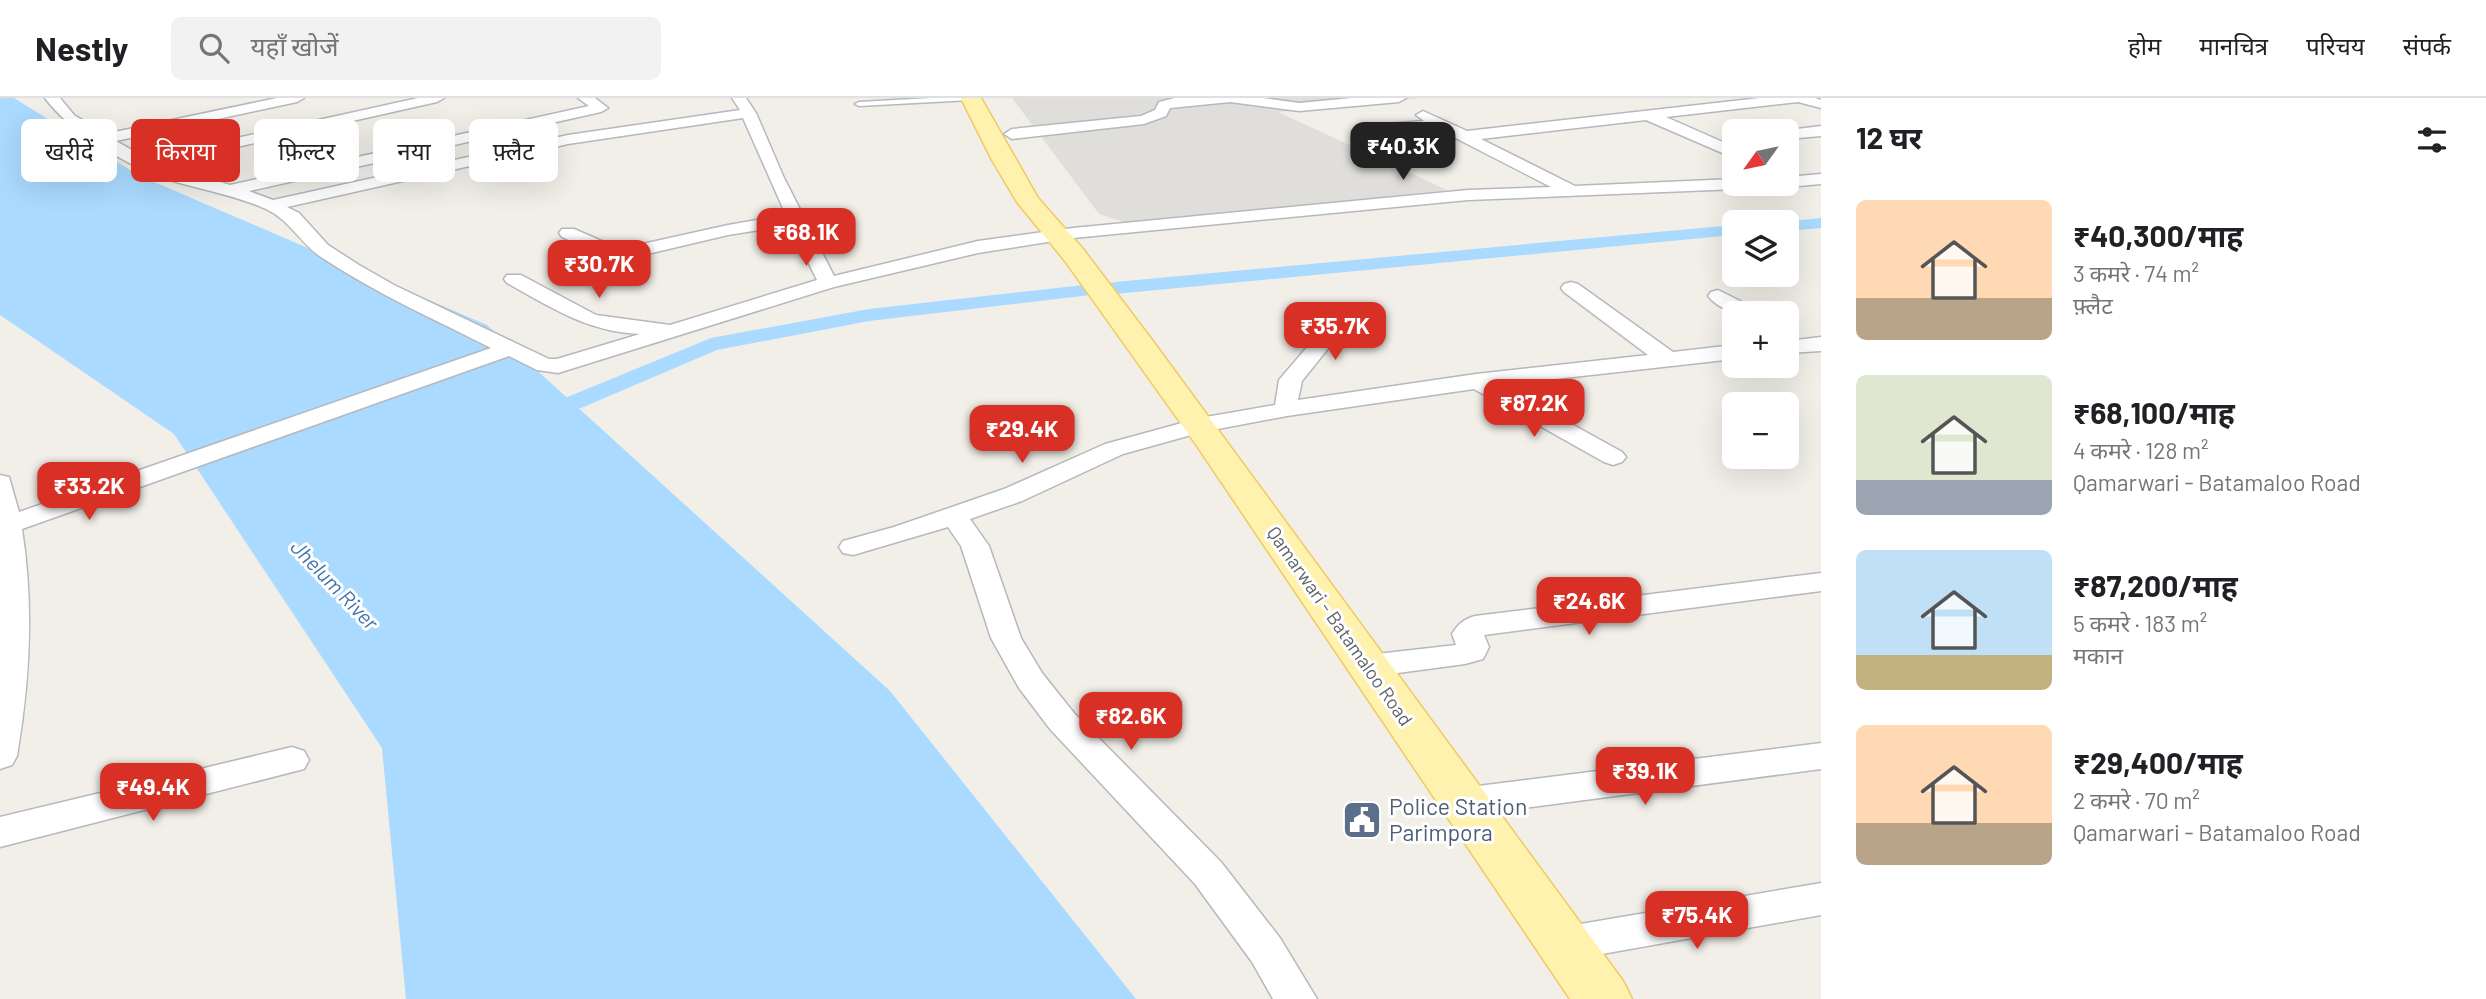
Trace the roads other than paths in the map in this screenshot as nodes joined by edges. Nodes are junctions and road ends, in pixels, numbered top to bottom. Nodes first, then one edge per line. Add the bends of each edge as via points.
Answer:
1 (52, 98) edge
2 (298, 98) edge
3 (437, 98) edge
4 (585, 98) edge
5 (738, 98) edge
6 (971, 98) edge
7 (988, 98) edge
8 (1399, 98) edge
9 (859, 104) dead end
10 (1821, 104) edge
11 (749, 113) junction
12 (1423, 115) dead end
13 (1648, 115) junction
14 (71, 119) edge
15 (1441, 124) junction
16 (1360, 131) dead end
17 (1821, 131) edge
18 (1799, 133) edge
19 (1012, 134) junction
20 (117, 136) edge
21 (1464, 136) junction
22 (1722, 139) edge
23 (1704, 140) junction
24 (240, 142) edge
25 (1722, 148) edge
26 (1821, 179) edge
27 (1799, 180) edge
28 (200, 182) edge
29 (1722, 185) edge
30 (232, 190) junction
31 (1573, 191) junction
32 (272, 205) junction
33 (796, 219) junction
34 (568, 233) dead end
35 (1066, 241) junction
36 (514, 279) dead end
37 (828, 283) junction
38 (1572, 288) dead end
39 (1718, 296) dead end
40 (1727, 301) edge
41 (1311, 318) dead end
42 (682, 329) junction
43 (504, 350) junction
44 (1722, 353) edge
45 (1668, 359) junction
46 (1476, 381) junction
47 (1287, 409) junction
48 (1200, 425) junction
49 (1613, 457) dead end
50 (0, 482) edge
51 (955, 516) junction
52 (7, 525) junction
53 (853, 547) dead end
54 (1821, 582) edge
55 (7, 660) edge
56 (1368, 666) junction
57 (0, 756) edge
58 (1821, 756) edge
59 (292, 760) dead end
60 (1462, 802) junction
61 (0, 832) edge
62 (1821, 899) edge
63 (1563, 944) junction
64 (1296, 999) edge
65 (1603, 999) edge

1 - 14 street
2 - 20 street
3 - 24 street
4 - 30 street via 601,108
5 - 11 street
6 - 9 lane
6 - 35 main road, Qamarwari - Batamaloo Road via 999,151
7 - 19 main road, Qamarwari - Batamaloo Road
8 - 19 street via 1299,107 1230,98 1180,101 1164,105 1161,113 1144,120
10 - 13 street via 1798,98
11 - 32 street via 622,128
11 - 33 street
12 - 15 street
13 - 21 street
13 - 23 street
15 - 16 street
15 - 21 street
17 - 18 street
19 - 35 main road, Qamarwari - Batamaloo Road
21 - 31 street
22 - 23 street
23 - 25 street
26 - 27 street
28 - 30 street
29 - 31 street
30 - 32 street
31 - 35 street via 1468,195
32 - 43 street via 293,217 321,249 352,269
33 - 34 street via 618,255
33 - 37 street
35 - 37 street via 967,249
35 - 48 main road, Qamarwari - Batamaloo Road
36 - 42 street via 590,320 624,327
37 - 42 street
38 - 45 street
39 - 40 street
41 - 47 street via 1320,346 1288,380 1284,393
42 - 43 street via 558,366
43 - 52 street
44 - 45 street
45 - 46 street
46 - 47 street
46 - 49 street
47 - 48 street
48 - 51 street via 1114,449
48 - 56 main road, Qamarwari - Batamaloo Road
50 - 52 street
51 - 53 street
51 - 64 street via 975,546 1006,638 1030,680 1062,722 1208,873
52 - 55 street via 15,582
54 - 56 street via 1475,626 1467,634 1472,652
55 - 57 street
56 - 60 main road, Qamarwari - Batamaloo Road
58 - 60 street
59 - 61 street
60 - 63 main road, Qamarwari - Batamaloo Road
62 - 63 street
63 - 65 main road, Qamarwari - Batamaloo Road

